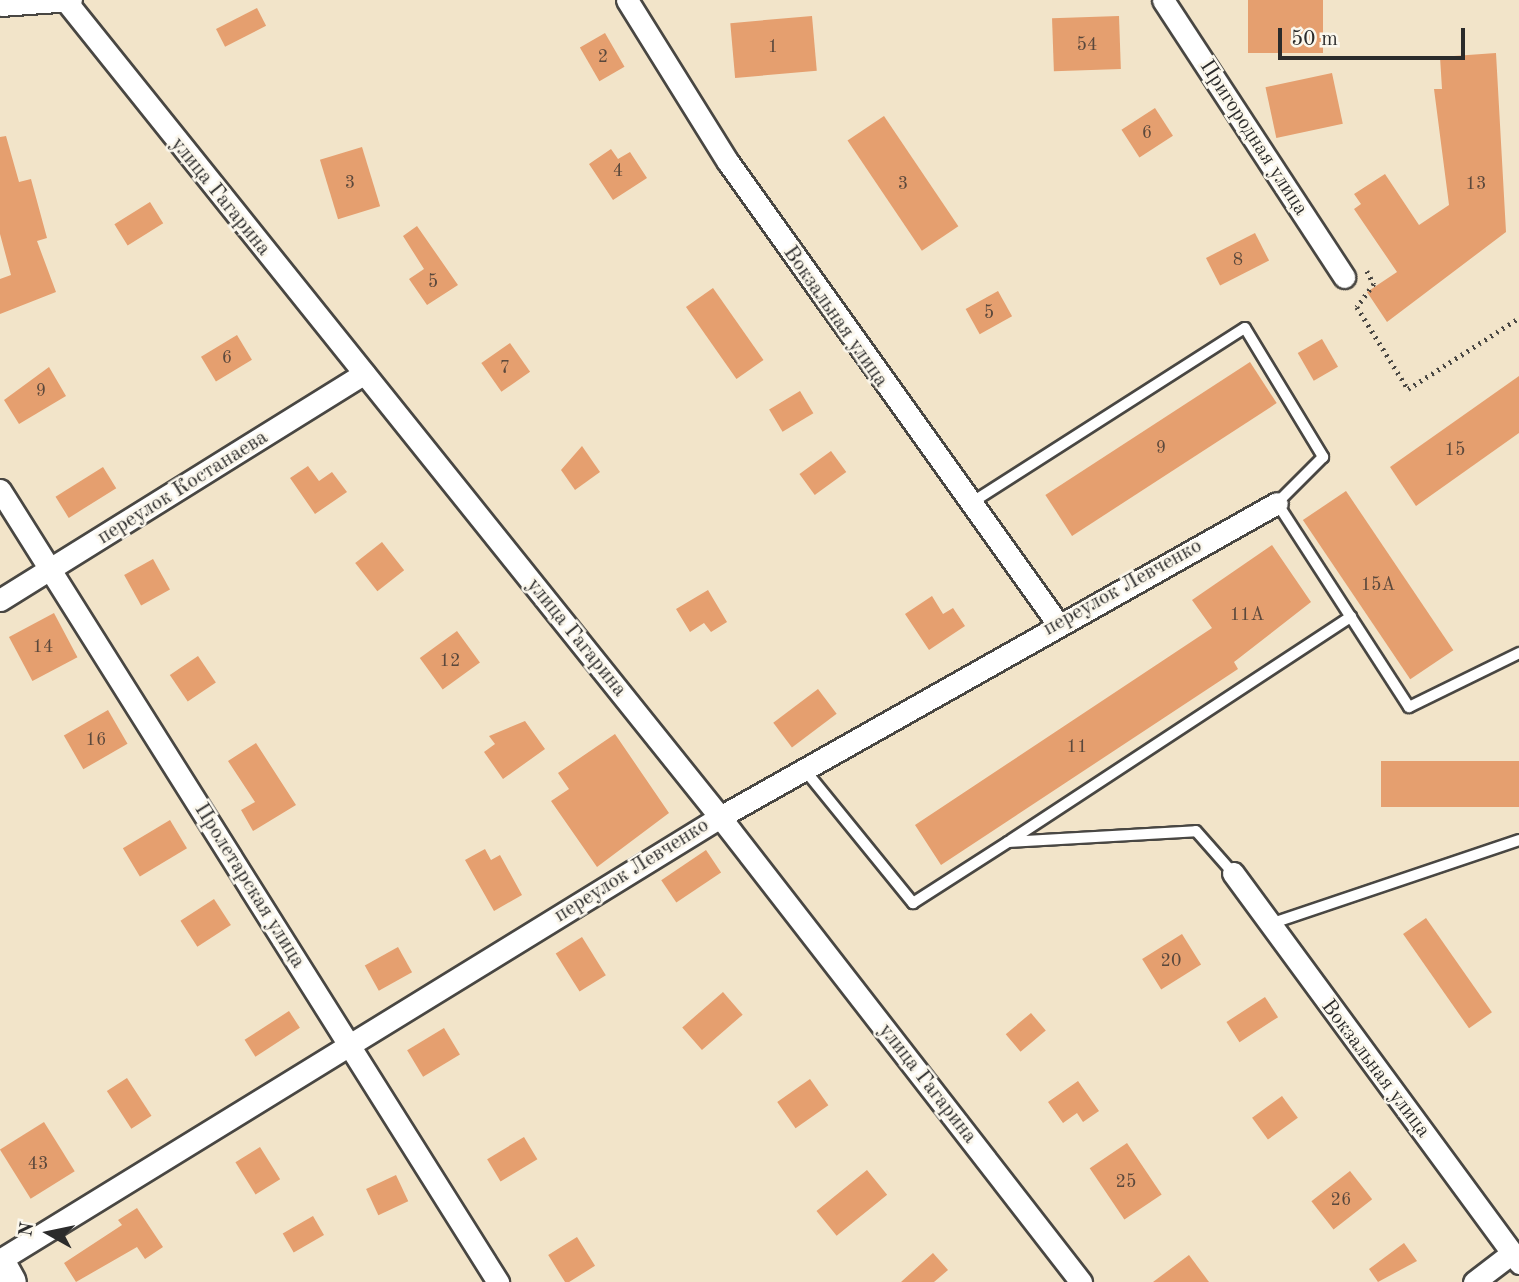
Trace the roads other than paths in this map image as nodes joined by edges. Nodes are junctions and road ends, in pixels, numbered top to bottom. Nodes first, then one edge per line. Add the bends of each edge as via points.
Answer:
1 (65, 0) edge
2 (71, 0) edge
3 (626, 0) edge
4 (1163, 0) edge
5 (0, 5) edge
6 (1344, 277) dead end
7 (364, 373) junction
8 (0, 490) edge
9 (971, 503) junction
10 (1276, 503) junction
11 (50, 571) junction
12 (0, 600) edge
13 (1351, 617) junction
14 (1058, 624) junction
15 (1519, 653) edge
16 (804, 769) junction
17 (720, 817) junction
18 (1519, 840) edge
19 (1008, 842) junction
20 (1233, 873) joint
21 (1268, 925) junction
22 (350, 1044) junction
23 (1517, 1256) edge
24 (0, 1260) edge
25 (0, 1266) edge
26 (9, 1282) edge
27 (498, 1282) edge
28 (1080, 1282) edge
29 (1474, 1282) edge

1 - 2 street
1 - 5 street
1 - 7 street, улица Гагарина
3 - 9 street, Вокзальная улица via 728,162
4 - 6 street, Пригородная улица
7 - 11 street, переулок Костанаева
7 - 17 street, улица Гагарина
8 - 11 street, Пролетарская улица
9 - 10 lane via 1245,328 1323,457
9 - 14 street, Вокзальная улица
10 - 13 lane
10 - 14 street, переулок Левченко
11 - 12 street, переулок Костанаева
11 - 22 street, Пролетарская улица
13 - 15 lane via 1409,706
13 - 19 lane
14 - 16 street, переулок Левченко
16 - 17 street, переулок Левченко
16 - 19 lane via 913,903
17 - 22 street, переулок Левченко
17 - 28 street, улица Гагарина
18 - 21 lane
19 - 20 lane via 1196,831
20 - 21 street, Вокзальная улица
21 - 23 street, Вокзальная улица
22 - 24 street, переулок Левченко
22 - 27 street, Пролетарская улица
23 - 29 street
25 - 26 main road

